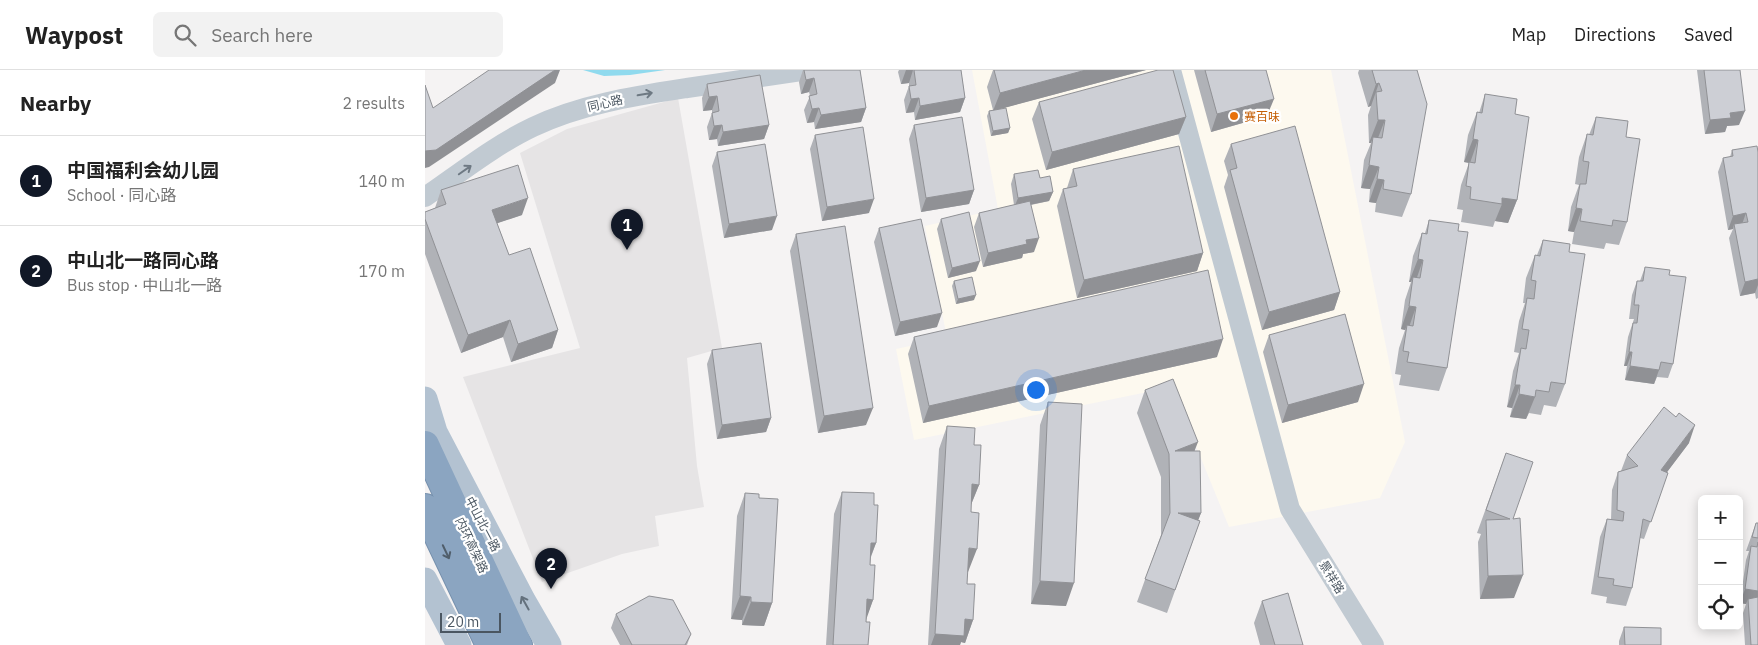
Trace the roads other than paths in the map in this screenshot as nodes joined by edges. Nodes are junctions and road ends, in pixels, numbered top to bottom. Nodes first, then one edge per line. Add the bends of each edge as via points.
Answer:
1 (808, 70) edge
2 (1171, 70) edge
3 (425, 197) edge
4 (425, 399) edge
5 (425, 445) edge
6 (425, 508) edge
7 (425, 580) edge
8 (459, 645) edge
9 (490, 645) edge
10 (518, 645) edge
11 (549, 645) edge
12 (1374, 645) edge

3 -> 1 street, 同心路 via 495,148 533,127 587,107 641,95
2 - 12 street, 景祥路 via 1289,509
11 -> 4 main road, 中山北一路 via 435,432
5 - 10 highway, 内环高架路
6 -> 9 highway
7 - 8 main road

